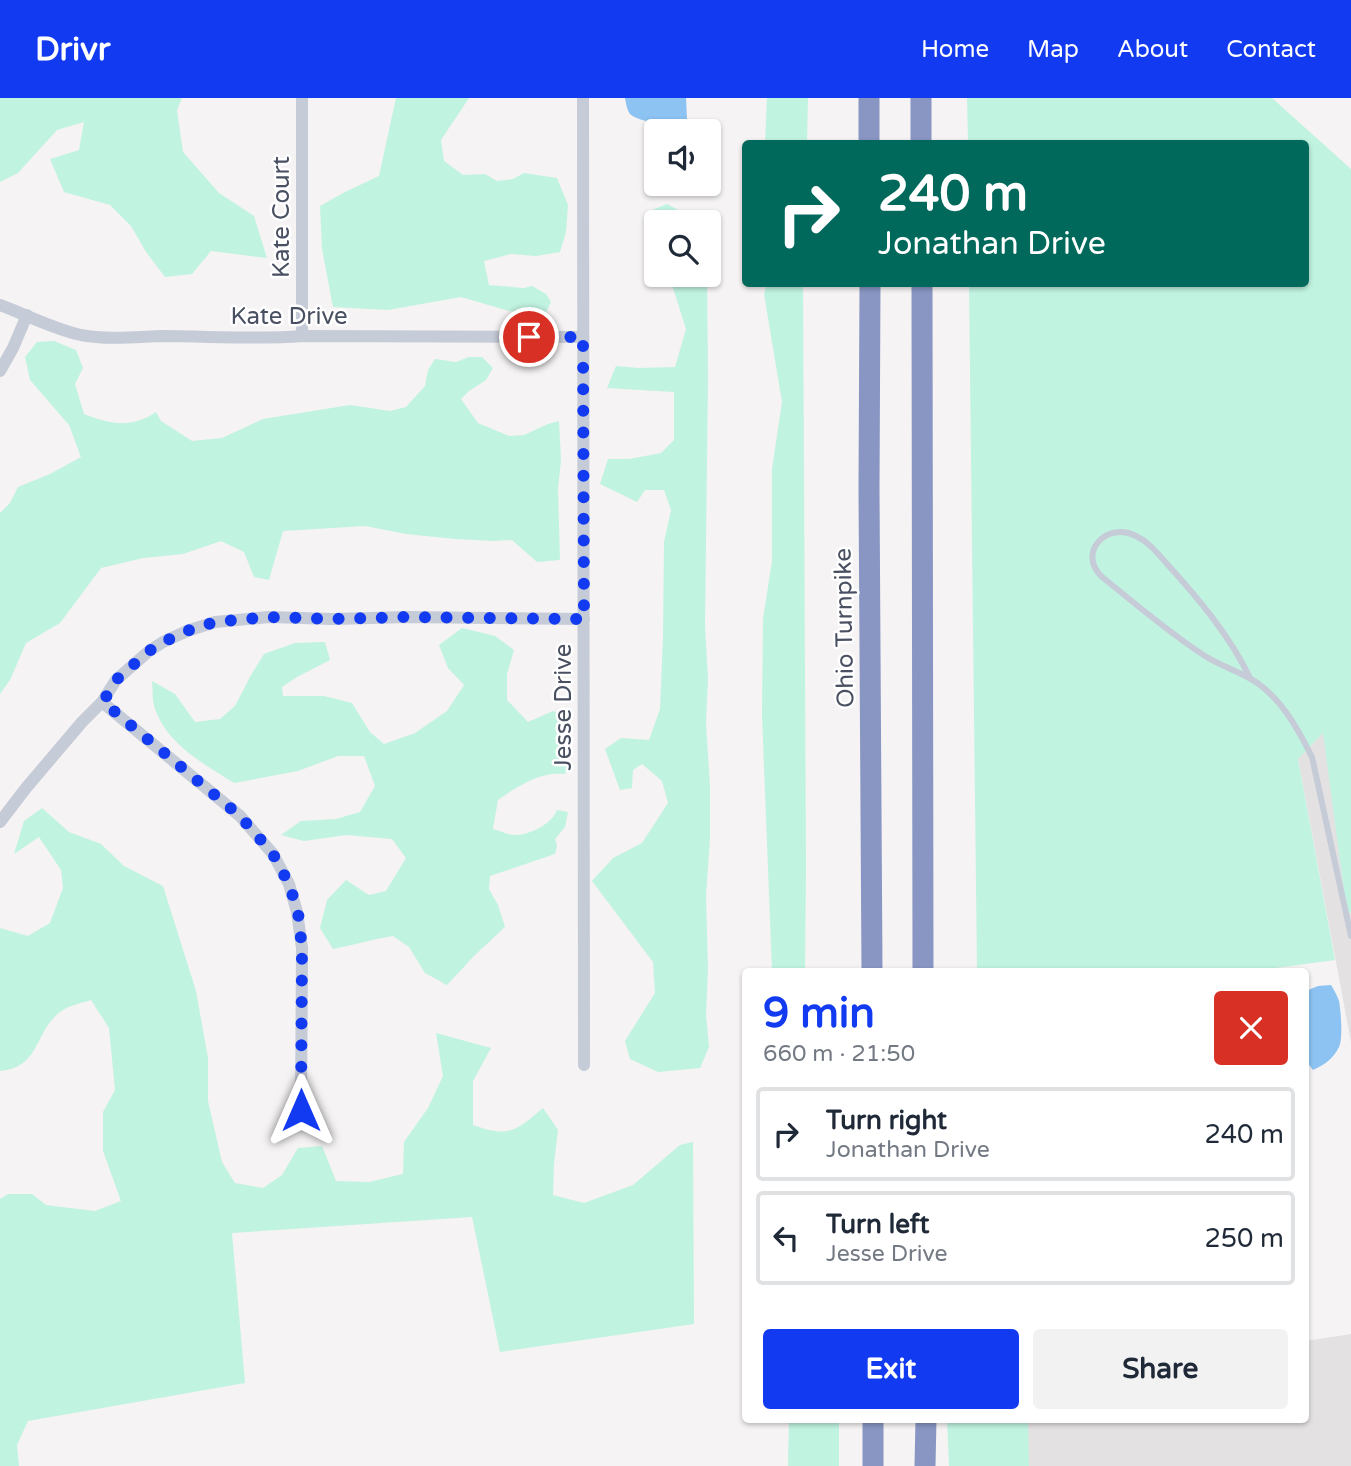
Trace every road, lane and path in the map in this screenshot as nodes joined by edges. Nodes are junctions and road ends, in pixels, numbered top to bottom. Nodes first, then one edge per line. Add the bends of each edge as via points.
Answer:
1 (302, 98) edge
2 (583, 98) edge
3 (869, 98) edge
4 (920, 98) edge
5 (869, 140) edge
6 (921, 140) edge
7 (870, 287) edge
8 (922, 287) edge
9 (0, 305) edge
10 (27, 315) junction
11 (302, 336) junction
12 (583, 337) junction
13 (0, 371) edge
14 (584, 619) junction
15 (1250, 678) junction
16 (103, 702) junction
17 (0, 822) edge
18 (1351, 936) edge
19 (872, 968) edge
20 (923, 968) edge
21 (584, 1065) dead end
22 (301, 1110) dead end
23 (873, 1423) edge
24 (926, 1423) edge
25 (873, 1466) edge
26 (926, 1466) edge

1 - 11 street, Kate Court
2 - 12 street, Jesse Drive
3 - 5 highway
4 - 6 highway
7 - 19 highway, Ohio Turnpike
8 - 20 highway
9 - 10 street, Kate Drive
10 - 11 street, Kate Drive via 60,330 113,338
10 - 13 street
11 - 12 street, Kate Drive
12 - 14 street, Jesse Drive
14 - 16 street via 269,617 215,622 149,651 116,680
14 - 21 street, Jesse Drive
15 - 15 lane via 1206,656 1096,572 1093,547 1108,535 1125,532 1152,547 1190,589
15 - 18 lane via 1287,714 1312,757
16 - 17 street
16 - 22 street via 240,816 273,854 289,884 302,948
23 - 25 highway
24 - 26 highway

